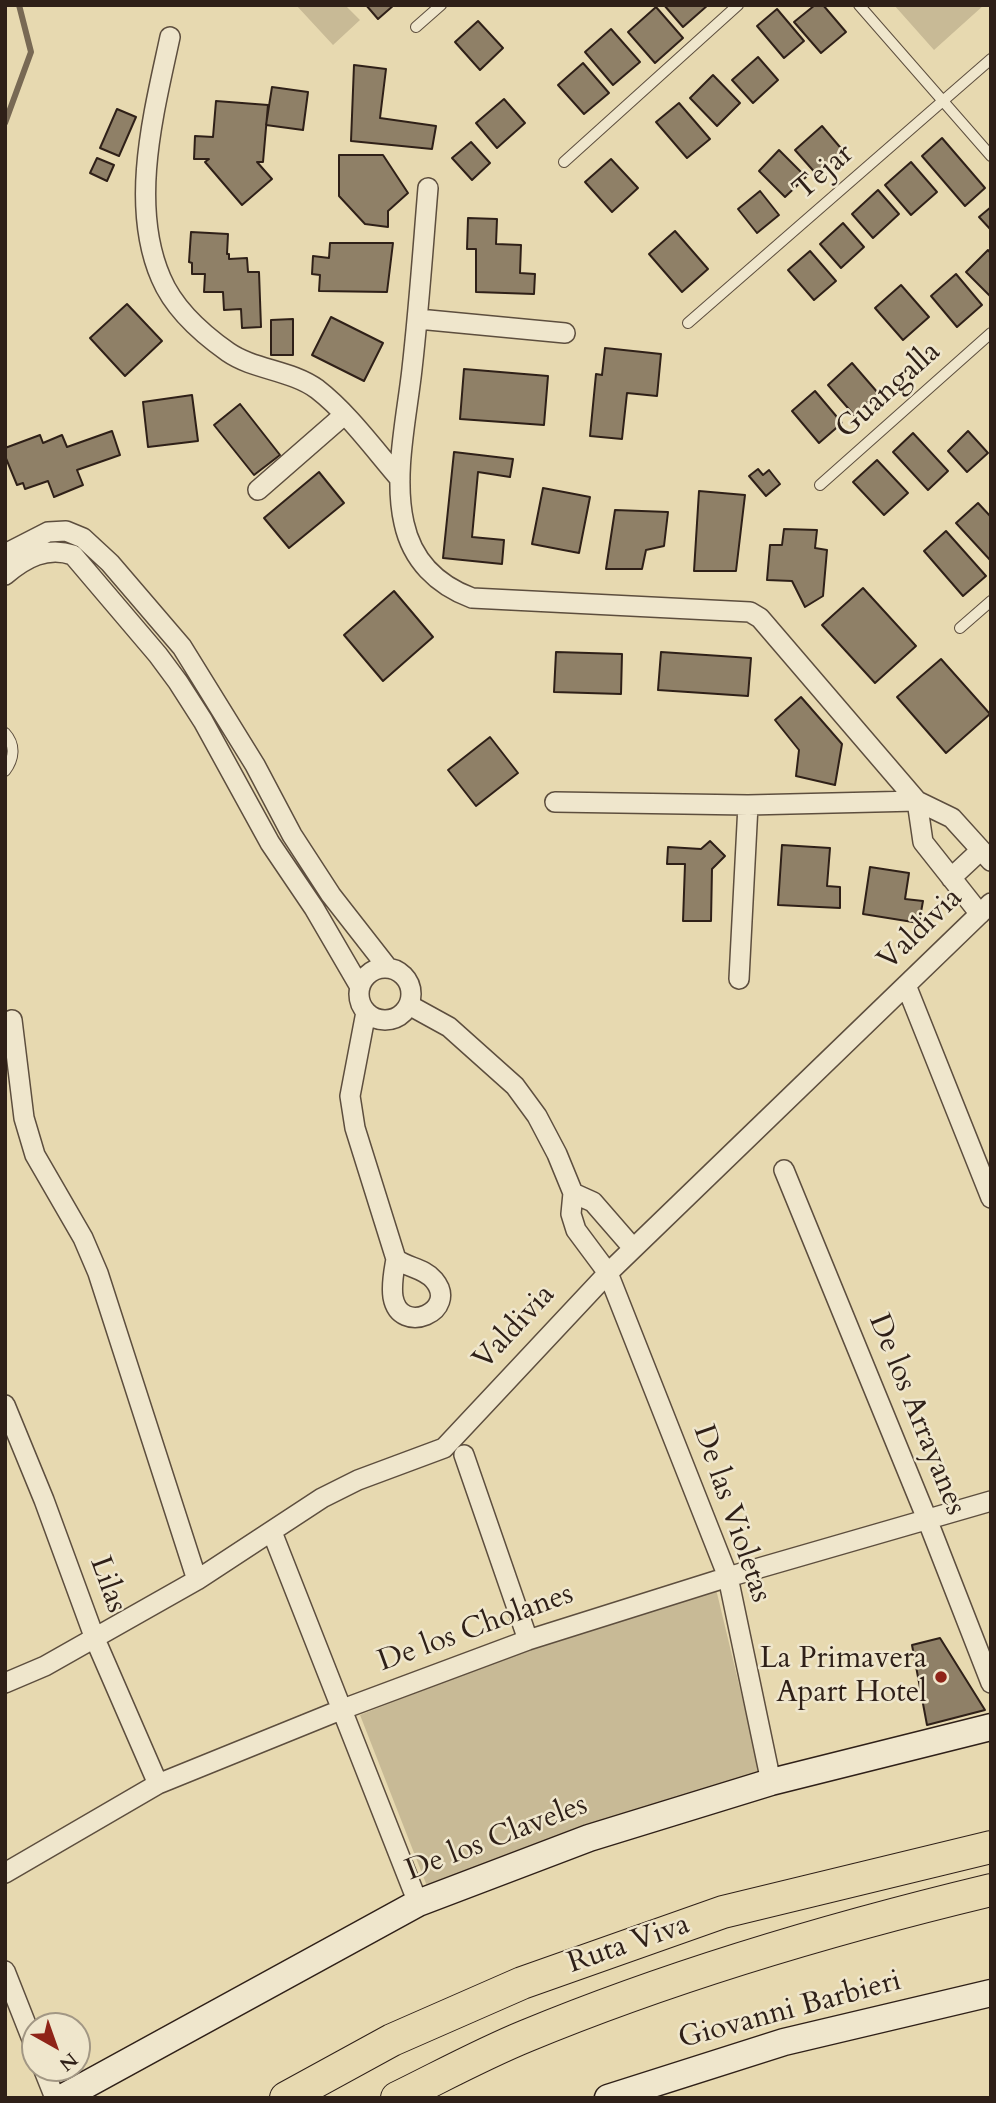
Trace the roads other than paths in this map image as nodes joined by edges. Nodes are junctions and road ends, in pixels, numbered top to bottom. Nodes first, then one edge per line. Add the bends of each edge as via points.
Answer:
1 (440, 5) edge
2 (738, 5) edge
3 (859, 5) edge
4 (416, 27) dead end
5 (170, 37) dead end
6 (991, 59) edge
7 (944, 102) junction
8 (991, 156) edge
9 (564, 162) dead end
10 (428, 188) dead end
11 (418, 319) junction
12 (688, 323) dead end
13 (565, 333) dead end
14 (991, 333) edge
15 (344, 415) junction
16 (400, 479) junction
17 (820, 485) dead end
18 (258, 490) dead end
19 (5, 554) edge
20 (5, 575) edge
21 (991, 601) edge
22 (960, 628) dead end
23 (5, 733) edge
24 (5, 771) edge
25 (917, 801) junction
26 (555, 802) dead end
27 (748, 805) junction
28 (986, 855) edge
29 (951, 878) junction
30 (985, 909) edge
31 (388, 968) junction
32 (739, 979) dead end
33 (906, 985) junction
34 (360, 987) junction
35 (409, 1005) junction
36 (366, 1012) junction
37 (12, 1020) dead end
38 (784, 1170) dead end
39 (573, 1193) junction
40 (991, 1198) edge
41 (633, 1248) junction
42 (396, 1259) dead end
43 (608, 1273) junction
44 (5, 1405) edge
45 (464, 1455) dead end
46 (991, 1501) edge
47 (927, 1519) junction
48 (272, 1532) junction
49 (729, 1577) junction
50 (197, 1580) junction
51 (95, 1639) junction
52 (528, 1640) junction
53 (5, 1683) edge
54 (991, 1683) edge
55 (343, 1709) junction
56 (991, 1727) edge
57 (771, 1782) junction
58 (158, 1784) junction
59 (991, 1847) edge
60 (5, 1873) edge
61 (991, 1890) edge
62 (418, 1903) junction
63 (5, 1971) edge
64 (991, 1993) edge
65 (21, 2012) edge
66 (62, 2098) edge
67 (286, 2098) edge
68 (397, 2098) edge
69 (608, 2098) edge

1 - 4 lane
2 - 9 lane
3 - 7 lane
5 - 15 street via 151,129 146,205 161,278 176,304 200,330 232,354 314,387
6 - 7 lane, Tejar
7 - 8 lane
7 - 12 lane, Tejar
10 - 11 street
11 - 13 street
11 - 16 street
14 - 17 lane, Guangalla
15 - 16 street
15 - 18 street
16 - 25 street via 404,523 414,551 452,591 471,598 754,614
19 - 31 street via 48,531 66,531 83,538 110,563 182,647 292,835
20 - 34 street via 47,552 72,555 158,655 203,721 270,843
21 - 22 lane
23 - 24 lane via 13,750
25 - 27 street
25 - 28 street via 952,818
25 - 29 street via 923,842
26 - 27 street
27 - 32 street
28 - 29 street
29 - 30 street
30 - 33 street, Valdivia
31 - 34 street via 376,970
31 - 35 street via 407,981
33 - 40 street
33 - 41 street, Valdivia
34 - 36 street via 359,999
35 - 36 street via 389,1019
35 - 39 street, De las Violetas via 449,1027 515,1086 537,1116
36 - 42 street via 350,1096 355,1128
37 - 50 street via 24,1118 35,1155 83,1238 97,1273
38 - 47 street, De los Arrayanes
39 - 41 street via 593,1202
39 - 43 street, De las Violetas via 571,1214 576,1230
41 - 43 street, Valdivia
43 - 48 street, Valdivia via 444,1448 358,1480
43 - 49 street, De las Violetas
44 - 51 street, Lilas
45 - 52 street
46 - 47 street, De los Cholanes
47 - 49 street, De los Cholanes
47 - 54 street, De los Arrayanes
48 - 50 street, Valdivia
48 - 55 street
49 - 52 street, De los Cholanes
49 - 57 street, De las Violetas
50 - 51 street, Valdivia
51 - 53 street, Valdivia
51 - 58 street, Lilas
52 - 55 street, De los Cholanes
55 - 58 street, De los Cholanes
55 - 62 street
56 - 57 main road, De los Claveles
57 - 62 main road, De los Claveles via 589,1838
58 - 60 street, De los Cholanes
59 - 67 highway, Ruta Viva via 723,1912 522,1983 393,2040
61 - 68 highway, Ruta Viva via 694,1973 525,2037
62 - 66 main road, De los Claveles
63 - 65 street
64 - 69 main road, Giovanni Barbieri via 784,2042

